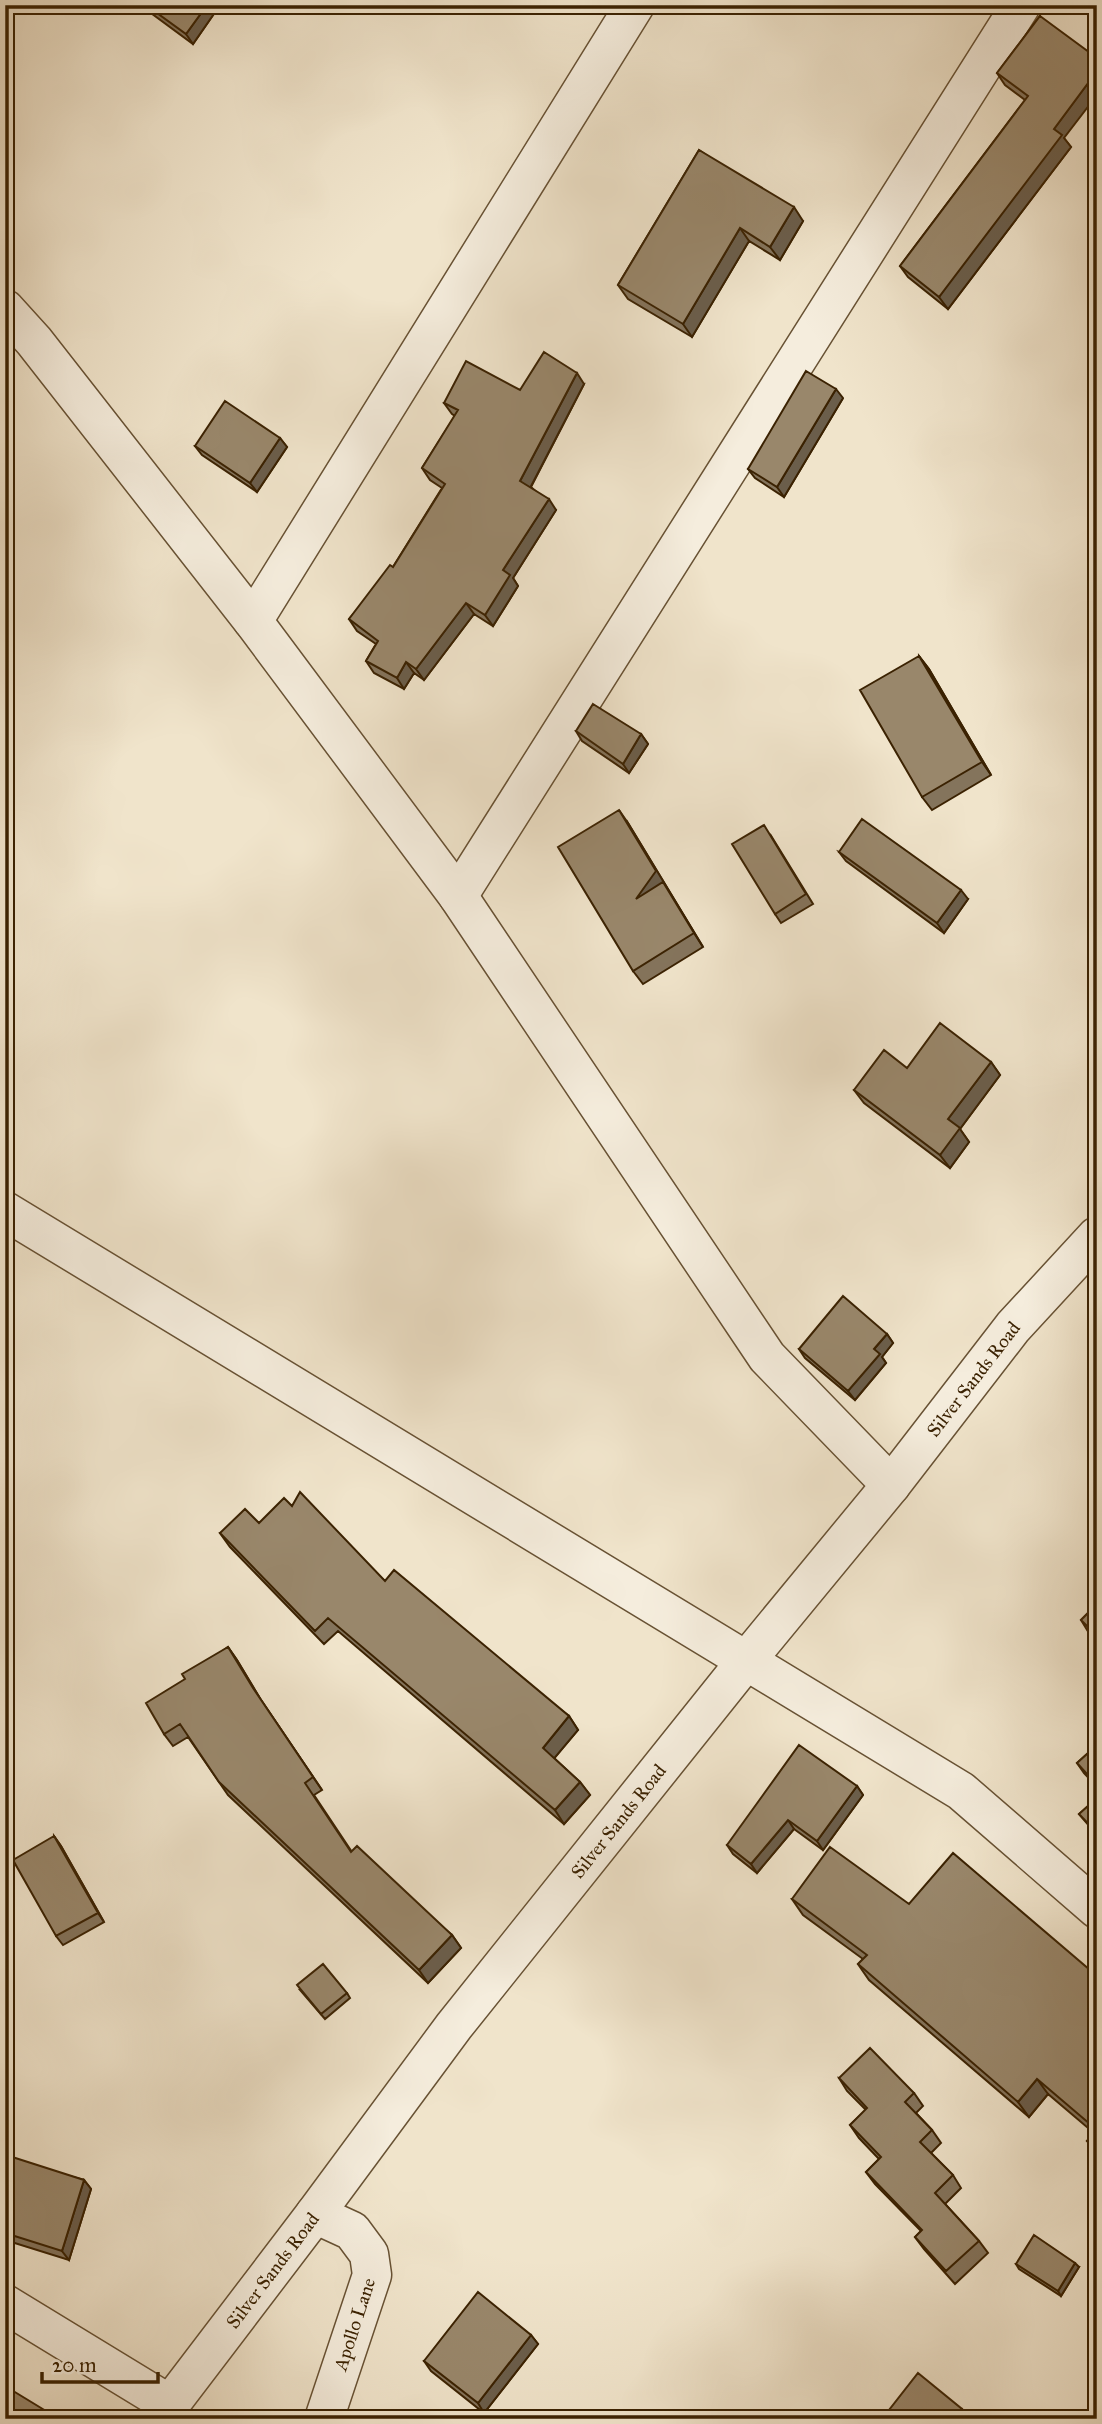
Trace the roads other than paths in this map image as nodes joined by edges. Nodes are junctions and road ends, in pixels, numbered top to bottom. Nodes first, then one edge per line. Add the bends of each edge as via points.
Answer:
1 (635, 5) edge
2 (1021, 5) edge
3 (5, 309) edge
4 (253, 621) junction
5 (457, 896) junction
6 (5, 1211) edge
7 (1097, 1236) edge
8 (891, 1485) junction
9 (746, 1661) junction
10 (1097, 1909) edge
11 (315, 2214) junction
12 (5, 2304) edge
13 (164, 2411) edge
14 (324, 2419) edge

1 - 4 street
2 - 5 street
3 - 4 street
4 - 5 street
5 - 8 street via 767,1357
6 - 9 street
7 - 8 street, Silver Sands Road via 1013,1327
8 - 9 street, Silver Sands Road
9 - 10 street via 961,1791
9 - 11 street, Silver Sands Road via 454,2026
11 - 13 street, Silver Sands Road
11 - 14 street, Apollo Lane via 352,2231 369,2253 372,2275
12 - 13 street

